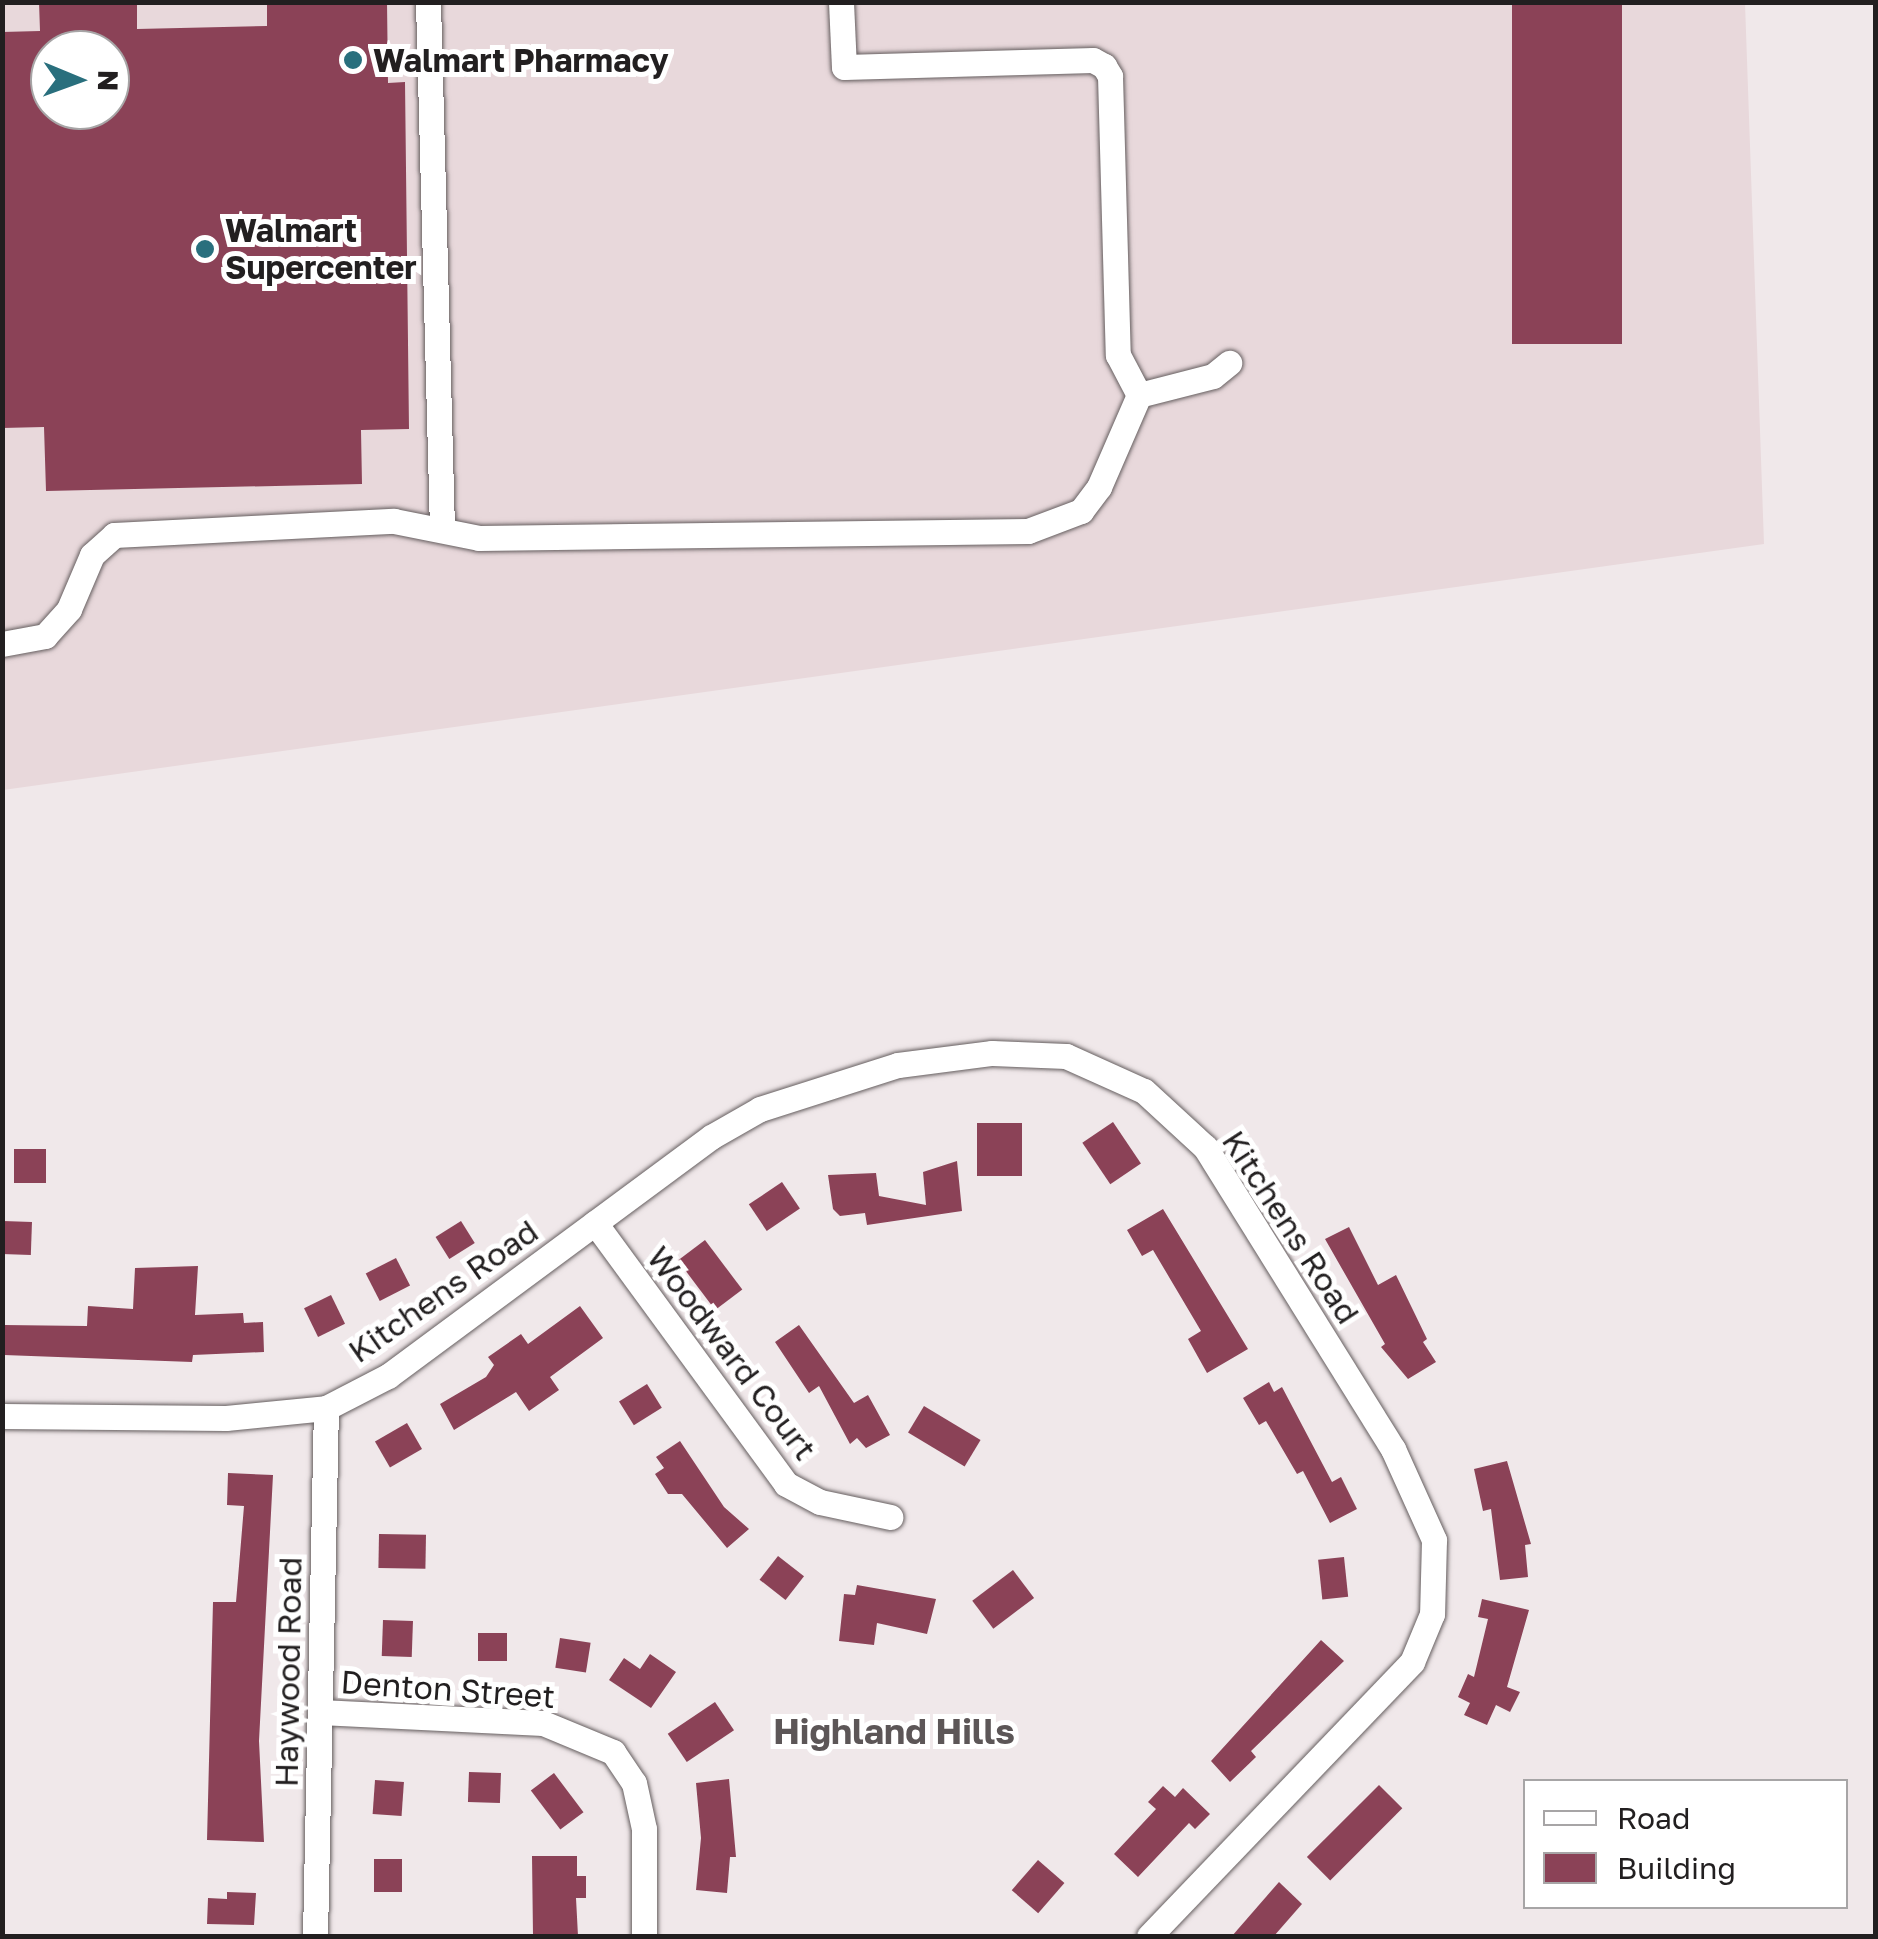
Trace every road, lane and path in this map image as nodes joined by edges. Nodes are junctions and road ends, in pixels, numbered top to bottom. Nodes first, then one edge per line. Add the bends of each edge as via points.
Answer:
1 (428, 2) edge
2 (841, 2) edge
3 (1229, 363) dead end
4 (1139, 395) junction
5 (442, 529) junction
6 (2, 644) edge
7 (594, 1222) junction
8 (326, 1408) junction
9 (2, 1416) edge
10 (890, 1517) dead end
11 (320, 1712) junction
12 (315, 1936) edge
13 (644, 1936) edge
14 (1149, 1936) edge

1 - 5 street
2 - 4 street via 844,67 1092,60 1104,66 1118,355
3 - 4 street via 1212,376
4 - 5 street via 1099,487 1081,511 1028,532 480,538
5 - 6 street via 394,521 114,535 92,555 70,610 45,636
7 - 8 street, Kitchens Road via 388,1376
7 - 10 street, Woodward Court via 786,1484 820,1502
7 - 14 street, Kitchens Road via 760,1110 898,1065 973,1055 1066,1056 1144,1091 1205,1147 1393,1449 1434,1540 1432,1614 1412,1662
8 - 9 street, Kitchens Road via 226,1418
8 - 11 street, Haywood Road
11 - 12 street, Haywood Road
11 - 13 street, Denton Street via 543,1723 590,1737 613,1752 634,1784 644,1829

